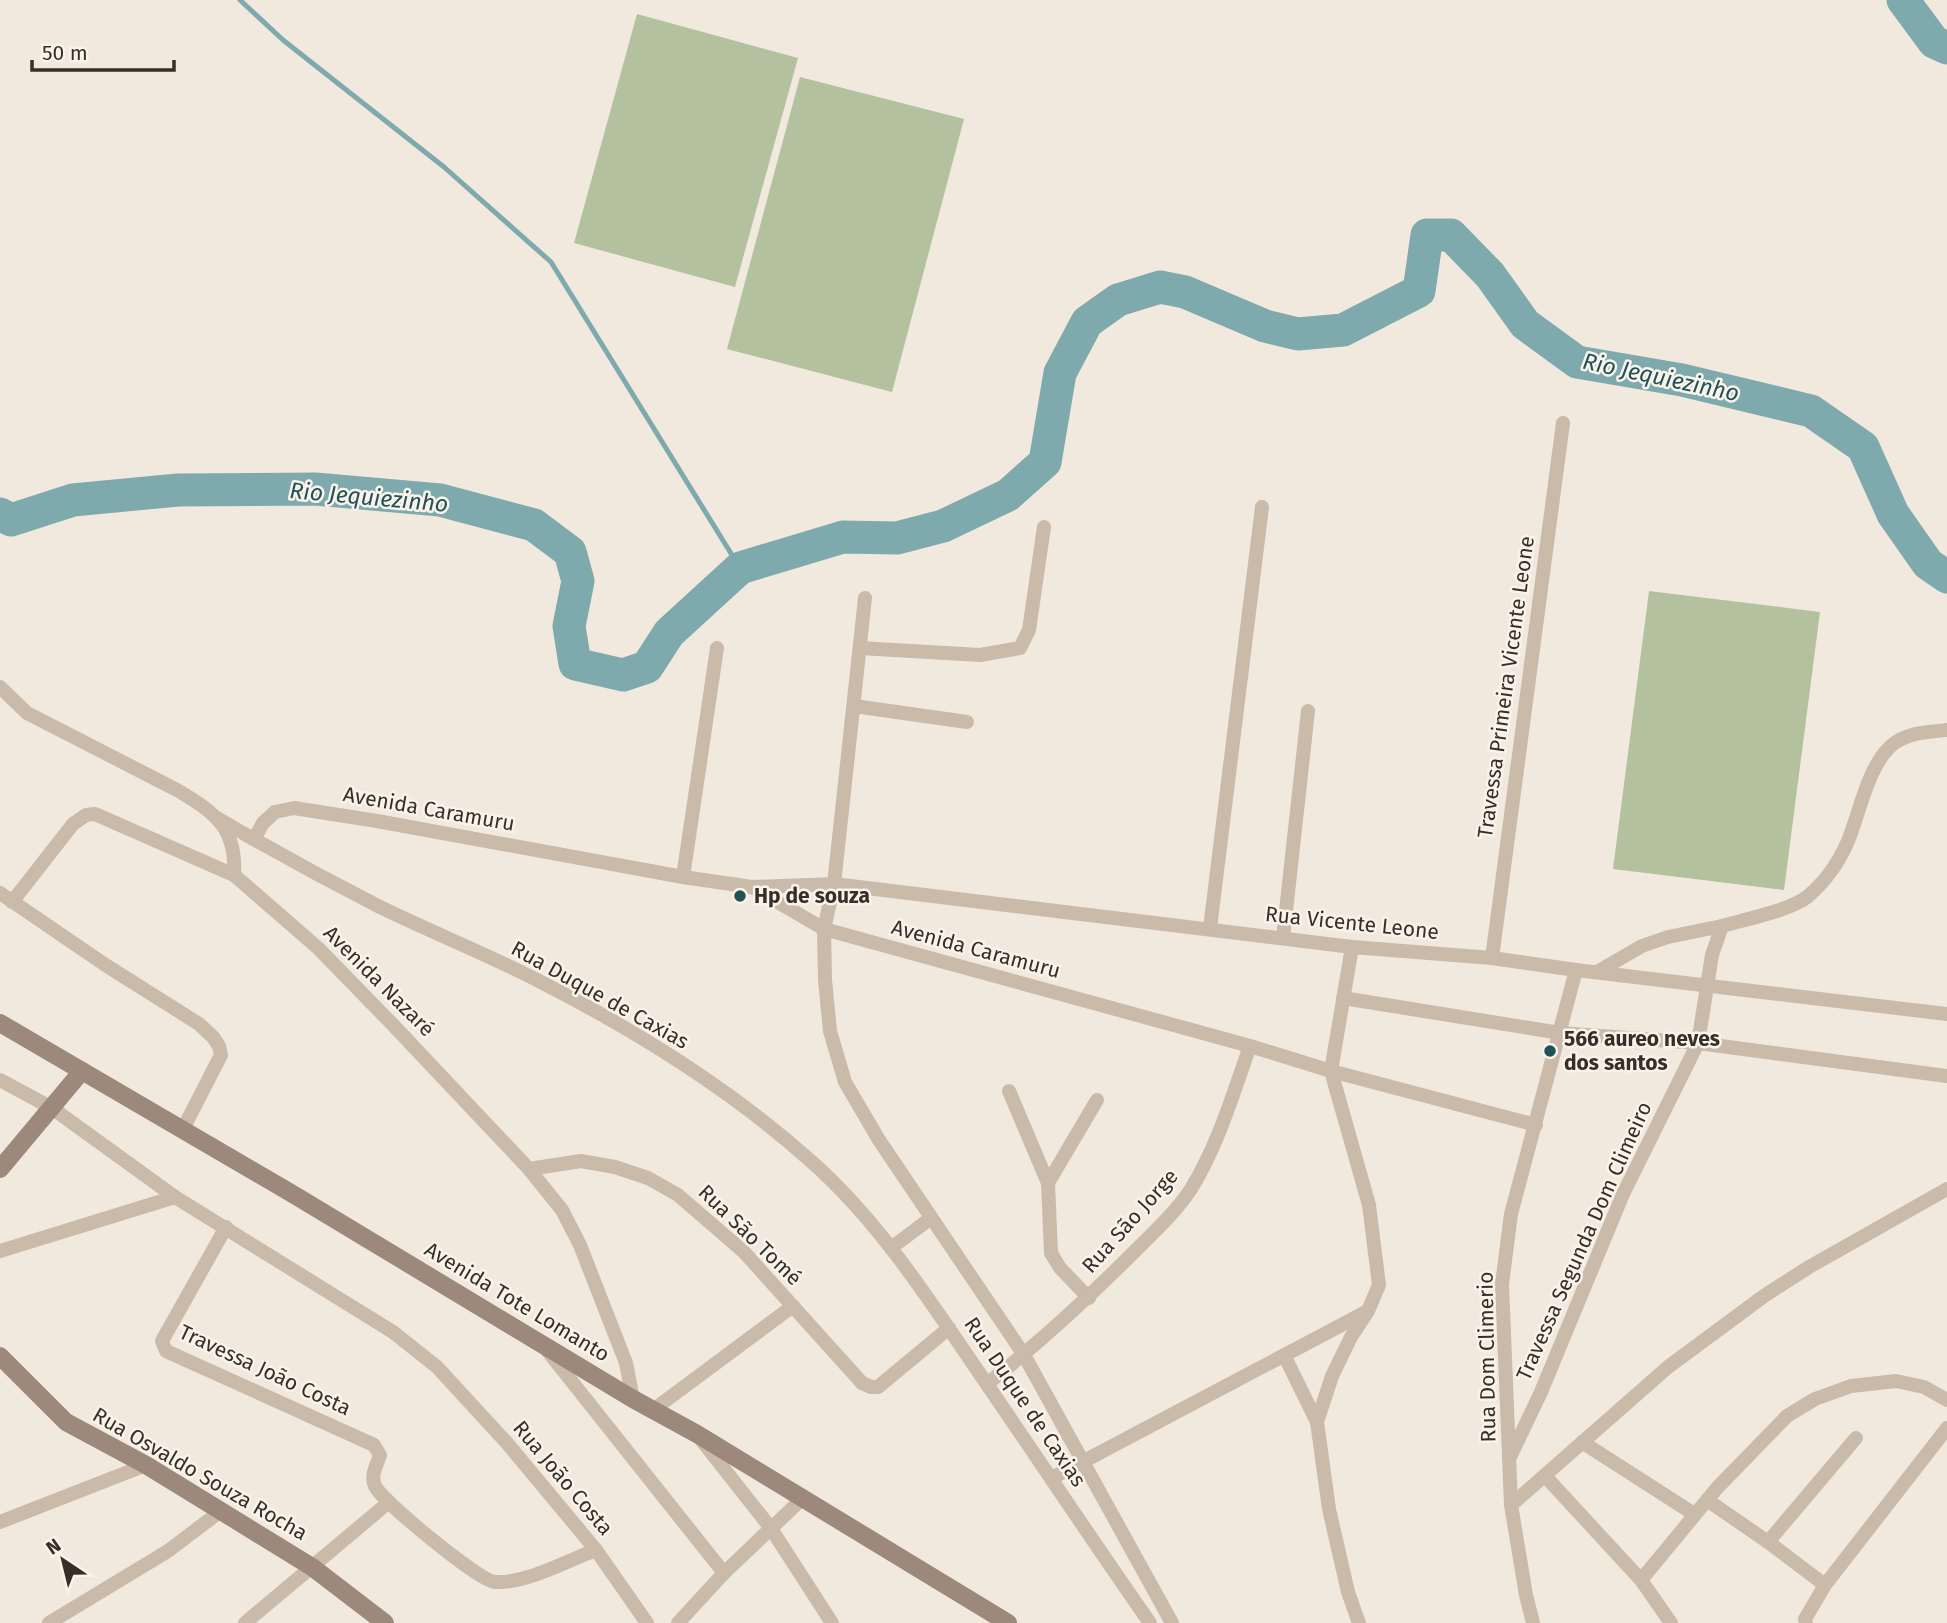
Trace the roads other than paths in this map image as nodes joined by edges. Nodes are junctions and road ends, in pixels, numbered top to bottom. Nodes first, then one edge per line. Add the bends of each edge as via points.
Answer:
1 (1563, 423) dead end
2 (1262, 507) dead end
3 (1044, 527) dead end
4 (865, 598) dead end
5 (717, 648) dead end
6 (860, 648) junction
7 (0, 687) edge
8 (0, 702) edge
9 (854, 706) junction
10 (1308, 711) dead end
11 (27, 713) junction
12 (967, 722) dead end
13 (1947, 730) edge
14 (217, 818) junction
15 (254, 839) junction
16 (234, 875) junction
17 (683, 877) junction
18 (834, 884) junction
19 (752, 887) junction
20 (6, 897) edge
21 (1722, 926) junction
22 (1210, 928) junction
23 (824, 929) junction
24 (1283, 937) junction
25 (1352, 947) junction
26 (1492, 958) junction
27 (1576, 970) junction
28 (1597, 972) junction
29 (1709, 986) junction
30 (1343, 998) junction
31 (1947, 1014) edge
32 (0, 1023) edge
33 (1560, 1033) junction
34 (1698, 1043) junction
35 (1250, 1046) junction
36 (1331, 1071) junction
37 (82, 1072) junction
38 (1947, 1076) edge
39 (0, 1080) edge
40 (1009, 1091) dead end
41 (1097, 1100) dead end
42 (52, 1108) junction
43 (1536, 1125) junction
44 (183, 1129) junction
45 (0, 1169) edge
46 (529, 1169) junction
47 (1048, 1183) junction
48 (1947, 1189) edge
49 (175, 1197) junction
50 (931, 1218) junction
51 (226, 1227) junction
52 (891, 1248) junction
53 (0, 1251) edge
54 (1089, 1297) junction
55 (793, 1306) junction
56 (1368, 1311) junction
57 (949, 1328) junction
58 (539, 1342) junction
59 (1024, 1355) junction
60 (1284, 1355) junction
61 (0, 1356) edge
62 (988, 1384) junction
63 (633, 1399) junction
64 (1947, 1400) edge
65 (653, 1410) junction
66 (1317, 1422) junction
67 (1947, 1428) edge
68 (697, 1434) junction
69 (1856, 1438) dead end
70 (1582, 1442) junction
71 (1510, 1457) junction
72 (1082, 1461) junction
73 (146, 1465) junction
74 (1545, 1476) junction
75 (1052, 1478) junction
76 (803, 1499) junction
77 (1707, 1500) junction
78 (389, 1502) junction
79 (1511, 1505) junction
80 (222, 1510) junction
81 (1694, 1514) junction
82 (0, 1522) edge
83 (770, 1527) junction
84 (1768, 1542) junction
85 (596, 1550) junction
86 (312, 1567) junction
87 (723, 1573) junction
88 (1641, 1580) junction
89 (1825, 1586) junction
90 (49, 1623) edge
91 (245, 1623) edge
92 (385, 1623) edge
93 (647, 1623) edge
94 (678, 1623) edge
95 (832, 1623) edge
96 (1008, 1623) edge
97 (1150, 1623) edge
98 (1172, 1623) edge
99 (1359, 1623) edge
100 (1534, 1623) edge
101 (1671, 1623) edge
102 (1806, 1623) edge

1 - 26 street, Travessa Primeira Vicente Leone
2 - 22 street
3 - 6 street via 1029,630 1020,648 980,655
4 - 6 street, Rua Duque de Caxias
5 - 17 street
6 - 9 street, Rua Duque de Caxias
7 - 11 street
8 - 11 street
9 - 12 street
9 - 18 street, Rua Duque de Caxias
10 - 24 street
11 - 14 street via 177,790
13 - 21 street via 1914,733 1895,742 1878,760 1847,844 1834,868 1806,898
14 - 15 street, Rua Duque de Caxias
14 - 16 street via 234,845
15 - 17 street, Avenida Caramuru via 275,812 293,808
15 - 52 street, Rua Duque de Caxias via 381,907 538,980 656,1046 755,1115 815,1164
16 - 20 street, Avenida Nazaré via 95,814 73,824
16 - 46 street, Avenida Nazaré via 318,948
17 - 19 street, Avenida Caramuru
18 - 19 street, Rua Vicente Leone
18 - 22 street, Rua Vicente Leone
18 - 23 street, Rua Duque de Caxias
19 - 23 street, Avenida Caramuru
20 - 44 street via 213,1037 221,1055
21 - 28 street via 1642,946
21 - 29 street, Travessa Segunda Dom Climeiro via 1712,955
22 - 24 street, Rua Vicente Leone
23 - 35 street, Avenida Caramuru
23 - 50 street, Rua Duque de Caxias via 830,1031 845,1082
24 - 25 street, Rua Vicente Leone
25 - 26 street, Rua Vicente Leone
25 - 30 street
26 - 27 street, Rua Vicente Leone
27 - 28 street, Rua Vicente Leone
27 - 33 street, Rua Dom Climerio
28 - 29 street, Rua Vicente Leone
29 - 31 street, Rua Vicente Leone
29 - 34 street, Travessa Segunda Dom Climeiro
30 - 33 street
30 - 36 street
32 - 37 main road, Avenida Tote Lomanto
33 - 34 street
33 - 43 street, Rua Dom Climerio
34 - 38 street
34 - 71 street, Travessa Segunda Dom Climeiro via 1623,1194
35 - 36 street, Avenida Caramuru
35 - 54 street, Rua São Jorge via 1206,1161 1189,1192
36 - 43 street, Avenida Caramuru
36 - 56 street via 1369,1205 1376,1250 1379,1285
37 - 42 main road
37 - 44 main road, Avenida Tote Lomanto
39 - 42 street, Rua João Costa
40 - 47 street
41 - 47 street
42 - 45 main road
42 - 49 street, Rua João Costa
43 - 71 street, Rua Dom Climerio via 1511,1214 1502,1284
44 - 58 main road, Avenida Tote Lomanto
46 - 55 street, Rua São Tomé via 581,1161 648,1178 678,1195 744,1252
46 - 63 street, Avenida Nazaré via 562,1210 580,1245 626,1363
47 - 54 street via 1051,1253
48 - 70 street via 1764,1296 1668,1367
49 - 51 street, Rua João Costa
49 - 53 street
50 - 52 street
50 - 59 street, Rua Duque de Caxias
51 - 78 street, Travessa João Costa via 163,1346 374,1445 380,1455 373,1481
51 - 85 street, Rua João Costa via 393,1332 437,1367
52 - 57 street, Rua Duque de Caxias
54 - 59 street, Rua São Jorge
55 - 57 street, Rua São Tomé via 862,1383 871,1387 878,1387
55 - 65 street
56 - 60 street
56 - 66 street via 1332,1376
57 - 62 street, Rua Duque de Caxias
58 - 63 main road, Avenida Tote Lomanto
58 - 87 street
59 - 62 street, Rua São Jorge
59 - 72 street, Rua Duque de Caxias
60 - 66 street
60 - 72 street
61 - 73 main road, Rua Osvaldo Souza Rocha via 66,1422
62 - 75 street, Rua Duque de Caxias
63 - 65 main road, Avenida Tote Lomanto
64 - 77 street via 1924,1387 1896,1381 1851,1386 1815,1399 1787,1416
65 - 68 main road, Avenida Tote Lomanto
66 - 99 street via 1329,1509
67 - 89 street
68 - 76 main road, Avenida Tote Lomanto
68 - 83 street
69 - 84 street
70 - 74 street
70 - 81 street
71 - 79 street, Rua Dom Climerio
72 - 75 street
72 - 98 street, Rua Duque de Caxias
73 - 80 main road, Rua Osvaldo Souza Rocha
73 - 82 street
74 - 79 street
74 - 88 street
75 - 97 street, Rua Duque de Caxias
76 - 83 street
76 - 96 main road, Avenida Tote Lomanto
77 - 81 street
77 - 84 street
78 - 85 street, Travessa João Costa via 491,1582 516,1581
78 - 86 street
79 - 100 street, Rua Dom Climerio
80 - 86 main road, Rua Osvaldo Souza Rocha
80 - 90 street via 168,1551
81 - 88 street
83 - 87 street
83 - 95 street
84 - 89 street
85 - 93 street, Rua João Costa
86 - 91 street
86 - 92 main road, Rua Osvaldo Souza Rocha
87 - 94 street
88 - 101 street
89 - 102 street

